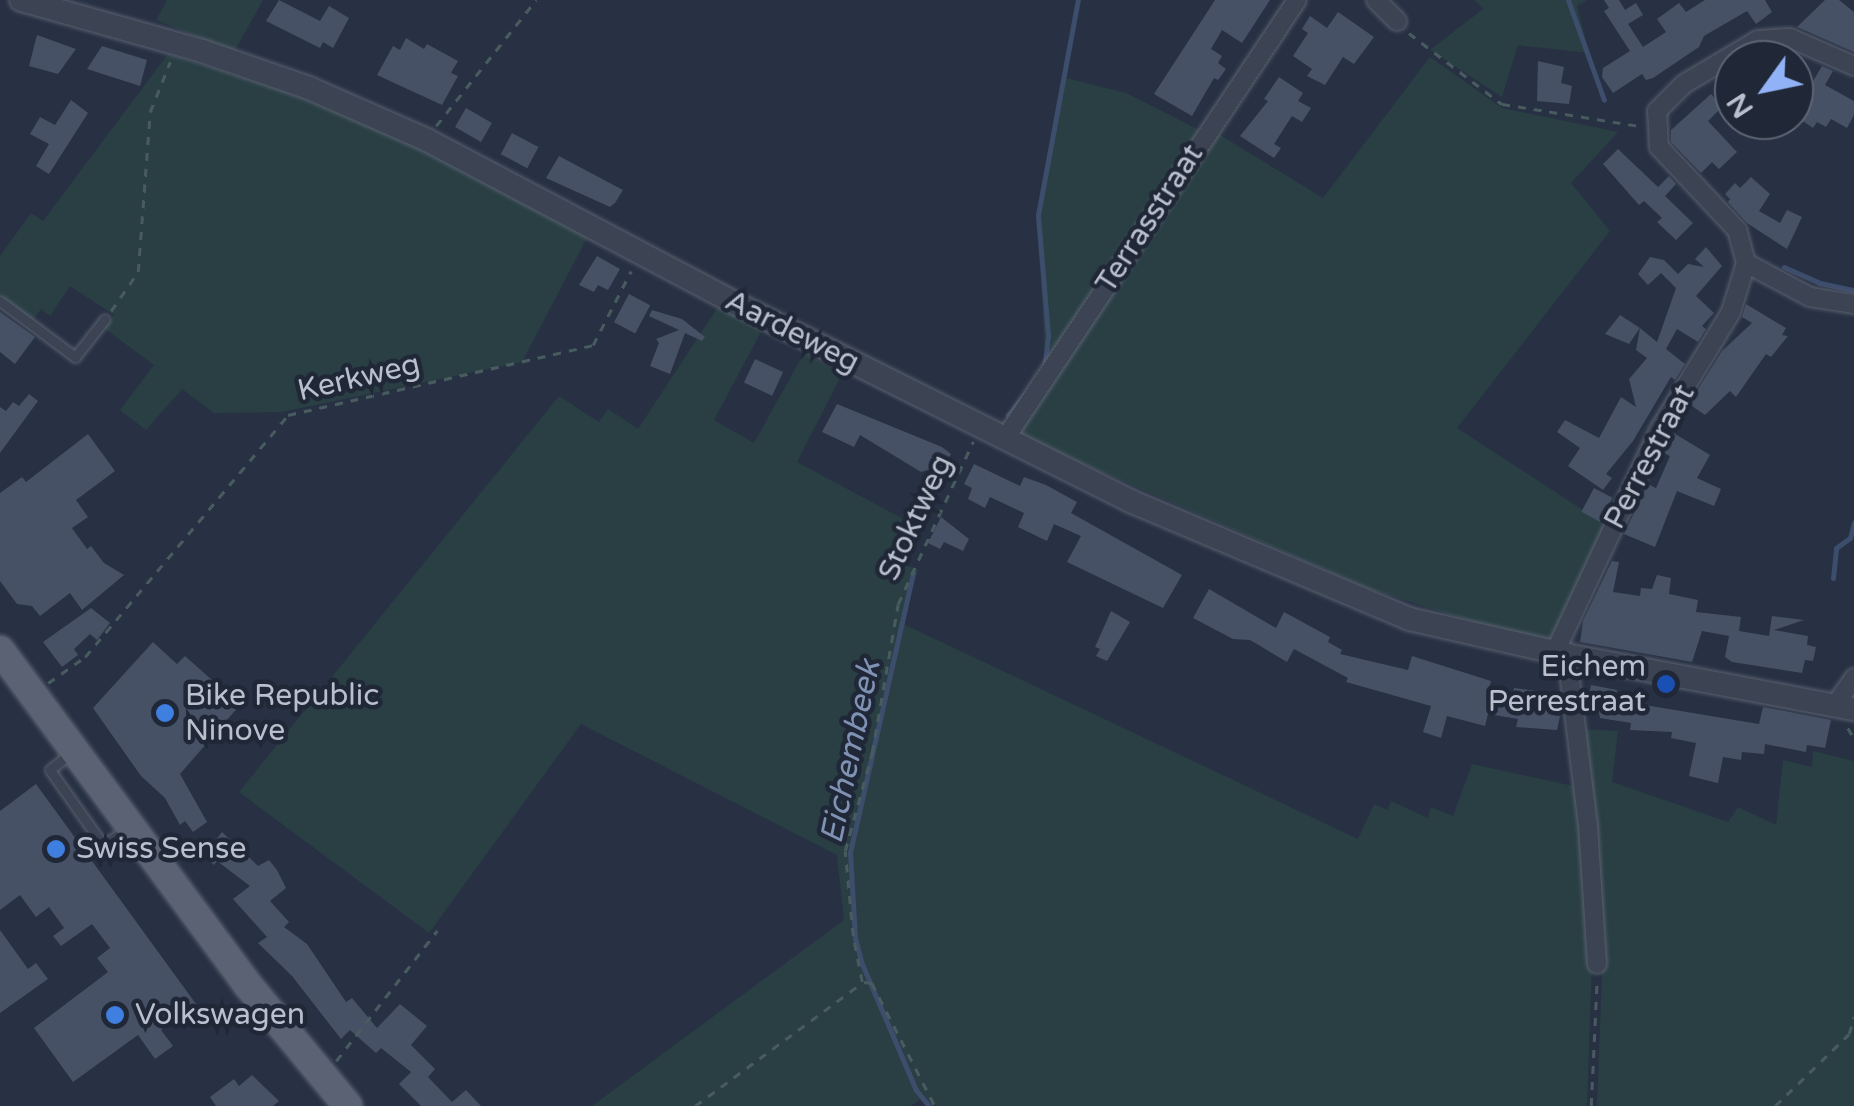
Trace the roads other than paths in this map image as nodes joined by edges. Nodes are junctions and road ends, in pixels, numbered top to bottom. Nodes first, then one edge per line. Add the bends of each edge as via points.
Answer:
1 (21, 0) edge
2 (1297, 0) edge
3 (1376, 0) edge
4 (1397, 22) road end
5 (1854, 66) edge
6 (1746, 263) junction
7 (0, 301) edge
8 (1854, 304) edge
9 (105, 319) road end
10 (1005, 439) junction
11 (0, 650) edge
12 (1561, 654) junction
13 (0, 663) edge
14 (1854, 678) edge
15 (1845, 707) edge
16 (1598, 964) road end
17 (336, 1106) edge
18 (348, 1106) edge

1 - 10 street, Aardeweg via 180,43 309,88 427,140
2 - 10 street, Terrasstraat
3 - 4 street
5 - 6 street via 1790,38 1758,40 1668,96 1658,111 1659,147 1737,230
6 - 8 street via 1810,297
6 - 12 street, Perrestraat via 1730,312 1659,430
7 - 9 lane via 75,357
10 - 12 street, Aardeweg via 1130,502 1409,619
11 - 18 main road via 247,984
12 - 15 street, Aardeweg
12 - 16 street via 1588,825
13 - 17 main road via 248,1002
14 - 15 street

